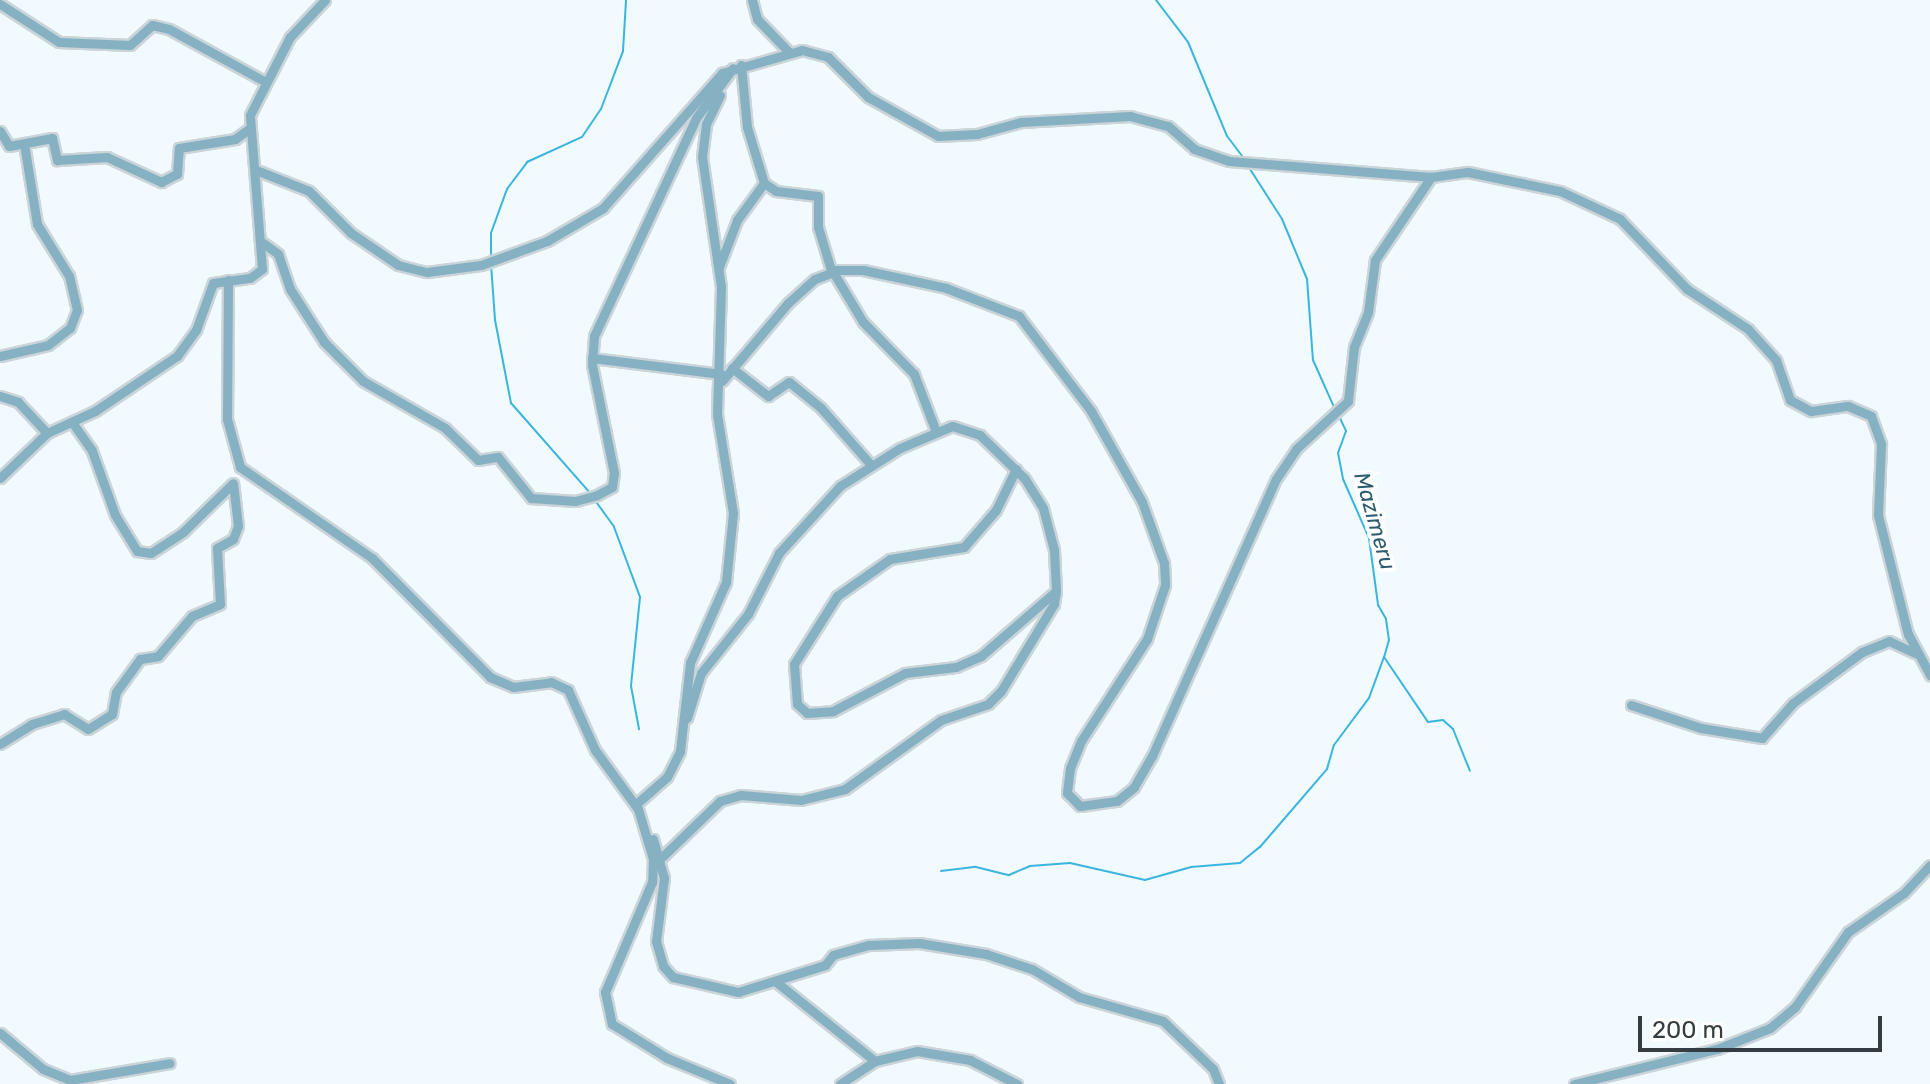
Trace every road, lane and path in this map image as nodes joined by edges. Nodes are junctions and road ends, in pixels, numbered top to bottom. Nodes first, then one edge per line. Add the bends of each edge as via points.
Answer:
1 (325, 0) edge
2 (752, 0) edge
3 (0, 4) edge
4 (789, 52) junction
5 (737, 66) junction
6 (264, 81) junction
7 (249, 129) junction
8 (0, 131) edge
9 (24, 144) junction
10 (256, 170) junction
11 (1431, 177) junction
12 (764, 183) junction
13 (263, 243) junction
14 (718, 270) junction
15 (833, 272) junction
16 (228, 280) junction
17 (0, 356) edge
18 (592, 358) junction
19 (732, 368) junction
20 (720, 378) junction
21 (0, 396) edge
22 (72, 422) junction
23 (935, 429) junction
24 (47, 433) junction
25 (871, 465) junction
26 (1016, 469) junction
27 (244, 470) junction
28 (0, 478) edge
29 (233, 483) junction
30 (1056, 591) junction
31 (1918, 655) junction
32 (1930, 675) edge
33 (1631, 705) dead end
34 (687, 718) junction
35 (0, 744) edge
36 (635, 805) junction
37 (648, 833) junction
38 (661, 858) junction
39 (1930, 865) edge
40 (775, 981) junction
41 (0, 1033) edge
42 (875, 1061) junction
43 (170, 1063) dead end
44 (730, 1084) edge
45 (840, 1084) edge
46 (1017, 1084) edge
47 (1219, 1084) edge
48 (1574, 1084) edge

1 - 6 street via 290,37
2 - 4 street via 757,19
3 - 6 street via 59,42 130,45 152,25 169,29
4 - 5 street
4 - 11 street via 828,57 868,97 938,136 977,134 1021,122 1130,116 1168,126 1194,149 1217,158
5 - 10 street via 705,87 603,208 555,237 481,265 427,272 398,265 351,233 309,191
5 - 12 street
5 - 14 street via 713,108 702,142 703,192
5 - 18 street via 696,118 647,216 605,306
6 - 7 street
7 - 9 street via 235,139 179,148 177,174 161,182 107,157 57,160 52,138
7 - 10 street
8 - 9 street via 6,145
9 - 17 street via 37,224 69,276 77,310 70,328 48,345
10 - 13 street
11 - 15 street via 1375,260 1368,312 1352,358 1348,401 1296,449 1276,479 1152,756 1134,787 1100,807 1080,806 1065,784 1081,741 1147,639 1165,585 1164,563 1142,502 1091,411 1019,316 984,300 888,274
11 - 31 street via 1468,172 1591,203 1639,234 1687,289 1748,329 1776,360 1790,400 1811,411 1848,406 1871,416 1881,444 1878,515
12 - 14 street via 737,220
12 - 15 street via 776,191 818,196 818,227
13 - 16 street via 266,260 257,274
13 - 18 street via 278,254 290,289 341,360 391,400 445,428 478,460 498,457 531,498 575,501 612,487
14 - 20 street
15 - 19 street via 815,279 788,303
15 - 23 street via 858,315 914,374
16 - 22 street via 213,283 196,330 177,356
16 - 27 street via 227,419
18 - 20 street
19 - 20 street
19 - 25 street via 766,395 789,382 821,408
20 - 34 street via 718,425 733,513 728,572 690,663
21 - 24 street via 18,402
22 - 24 street
22 - 29 street via 92,451 124,536 137,551 151,553 183,532
23 - 25 street
23 - 26 street via 970,429
24 - 28 street
25 - 34 street via 828,496 788,541 740,626 701,673
26 - 30 street via 1043,508 1054,550
26 - 30 street via 996,510 964,547 890,559 837,596 794,664 797,704 807,713 833,711 905,673 956,667 981,656 1031,618
27 - 29 street
27 - 36 street via 372,558 450,642 496,681 513,687 551,682 565,687 595,750
29 - 35 street via 238,526 233,539 217,548 220,604 192,616 158,656 140,659 116,692 112,714 88,729 64,714 32,724
30 - 38 street via 1054,604 1012,675 988,704 941,720 845,789 801,800 741,795 720,801
31 - 32 street
31 - 33 street via 1897,641 1869,648 1793,703 1762,738 1701,728
34 - 36 street via 671,771
36 - 37 street
37 - 38 street
37 - 44 street via 654,876 605,992 606,1008 612,1024 627,1036
38 - 40 street via 664,887 656,941 667,972 690,984 734,992
39 - 48 street via 1904,893 1848,932 1795,1007 1770,1028 1717,1049
40 - 42 street
40 - 47 street via 869,945 919,943 986,954 1032,969 1079,997 1163,1021 1213,1069
41 - 43 street via 43,1069 70,1080
42 - 45 street
42 - 46 street via 917,1051 945,1054 983,1064

